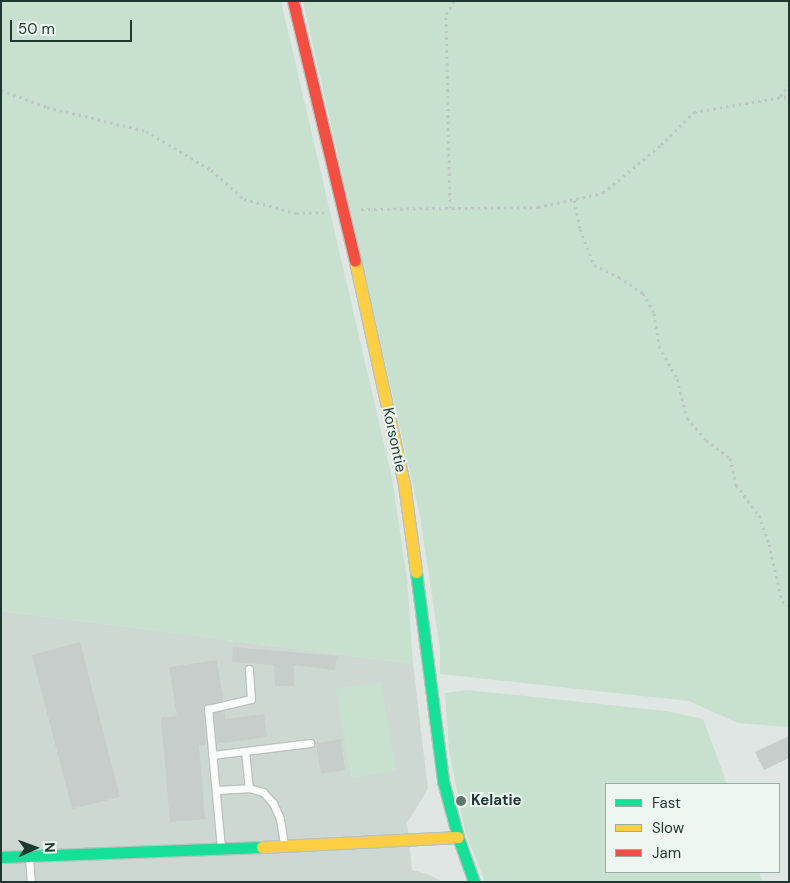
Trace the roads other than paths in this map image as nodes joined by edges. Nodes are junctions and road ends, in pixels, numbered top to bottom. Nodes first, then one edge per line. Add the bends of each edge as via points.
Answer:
1 (293, 1) edge
2 (249, 669) dead end
3 (310, 743) dead end
4 (245, 751) junction
5 (212, 755) junction
6 (249, 788) junction
7 (216, 790) junction
8 (458, 837) junction
9 (284, 846) junction
10 (221, 849) junction
11 (29, 856) junction
12 (1, 857) edge
13 (31, 882) edge
14 (474, 882) edge

1 - 8 main road, Korsontie via 404,484 443,781
2 - 5 lane via 251,699 208,709
3 - 4 lane
4 - 5 lane
4 - 6 lane
5 - 7 lane
6 - 7 lane
6 - 9 lane via 263,792 273,803 280,819
7 - 10 lane
8 - 9 main road
8 - 14 main road, Korsontie
9 - 10 main road
10 - 11 main road
11 - 12 main road
11 - 13 lane

